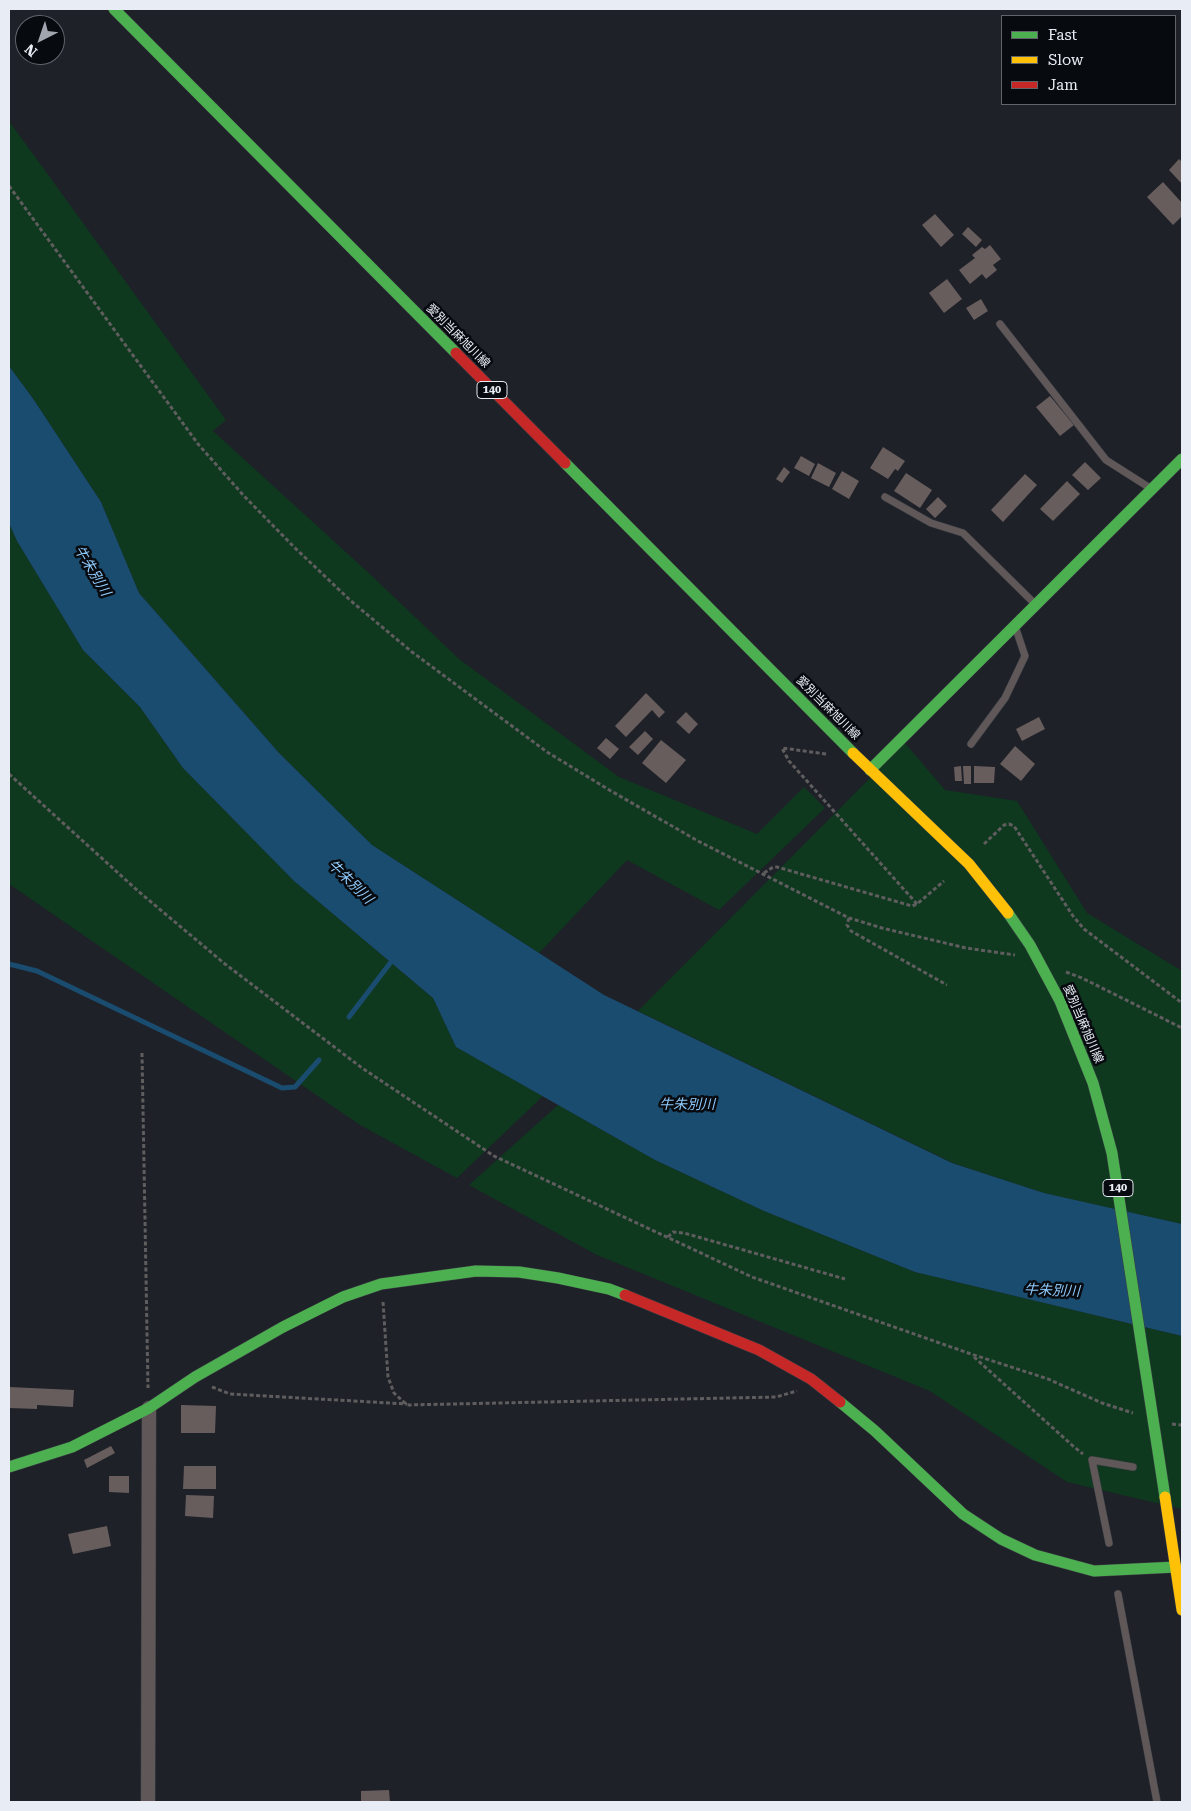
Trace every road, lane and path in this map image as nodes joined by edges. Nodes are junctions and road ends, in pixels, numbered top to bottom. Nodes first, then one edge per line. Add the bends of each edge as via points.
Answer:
1 (114, 9) edge
2 (9, 186) edge
3 (1000, 324) dead end
4 (1182, 459) edge
5 (1152, 489) junction
6 (885, 497) dead end
7 (1036, 605) junction
8 (1015, 626) junction
9 (971, 744) dead end
10 (833, 755) dead end
11 (870, 770) junction
12 (9, 774) edge
13 (984, 844) dead end
14 (764, 873) junction
15 (944, 881) dead end
16 (917, 904) junction
17 (849, 918) junction
18 (1015, 948) dead end
19 (1063, 971) dead end
20 (947, 986) dead end
21 (1182, 1002) edge
22 (1182, 1028) edge
23 (142, 1053) dead end
24 (668, 1237) junction
25 (845, 1279) dead end
26 (382, 1284) junction
27 (971, 1354) junction
28 (195, 1376) junction
29 (811, 1379) junction
30 (407, 1404) junction
31 (149, 1408) junction
32 (1139, 1414) dead end
33 (1169, 1423) dead end
34 (1182, 1425) edge
35 (1092, 1460) junction
36 (9, 1467) edge
37 (1133, 1468) dead end
38 (1109, 1543) dead end
39 (1176, 1567) junction
40 (1118, 1594) dead end
41 (1182, 1610) edge
42 (148, 1802) edge
43 (1157, 1802) edge

1 - 11 main road, 愛別当麻旭川線 / 140
2 - 14 path via 198,444 294,547 351,600 412,652 547,752 698,840
3 - 5 lane via 1106,460
4 - 5 main road
5 - 7 main road
6 - 7 lane via 931,523 963,533
7 - 8 main road
8 - 9 lane via 1024,656 1005,698
8 - 11 main road
10 - 16 path via 782,748 789,762
11 - 39 main road, 愛別当麻旭川線 / 140 via 969,864 1000,902 1030,945 1060,1001 1093,1083 1112,1153
12 - 24 path via 225,964 362,1068 494,1156
13 - 21 path via 1004,825 1014,826 1084,929
14 - 16 path via 778,867 905,906
14 - 17 path
15 - 16 path
17 - 18 path via 966,948 1020,955
17 - 20 path via 847,925 851,931
19 - 22 path
23 - 31 path
24 - 25 path via 673,1232 684,1233
24 - 27 path via 752,1276
26 - 28 main road via 343,1297
26 - 29 main road via 476,1271 558,1278 610,1289 759,1350
26 - 30 path via 388,1377 394,1393
27 - 32 path
27 - 35 path
28 - 30 path via 230,1394
28 - 31 main road
29 - 30 path via 795,1393 776,1397
29 - 39 main road via 875,1431 963,1514 1001,1539 1035,1555 1094,1571
31 - 36 main road via 72,1447
31 - 42 street
33 - 34 path
35 - 37 lane
35 - 38 lane
39 - 41 main road, 愛別当麻旭川線 / 140
40 - 43 lane

